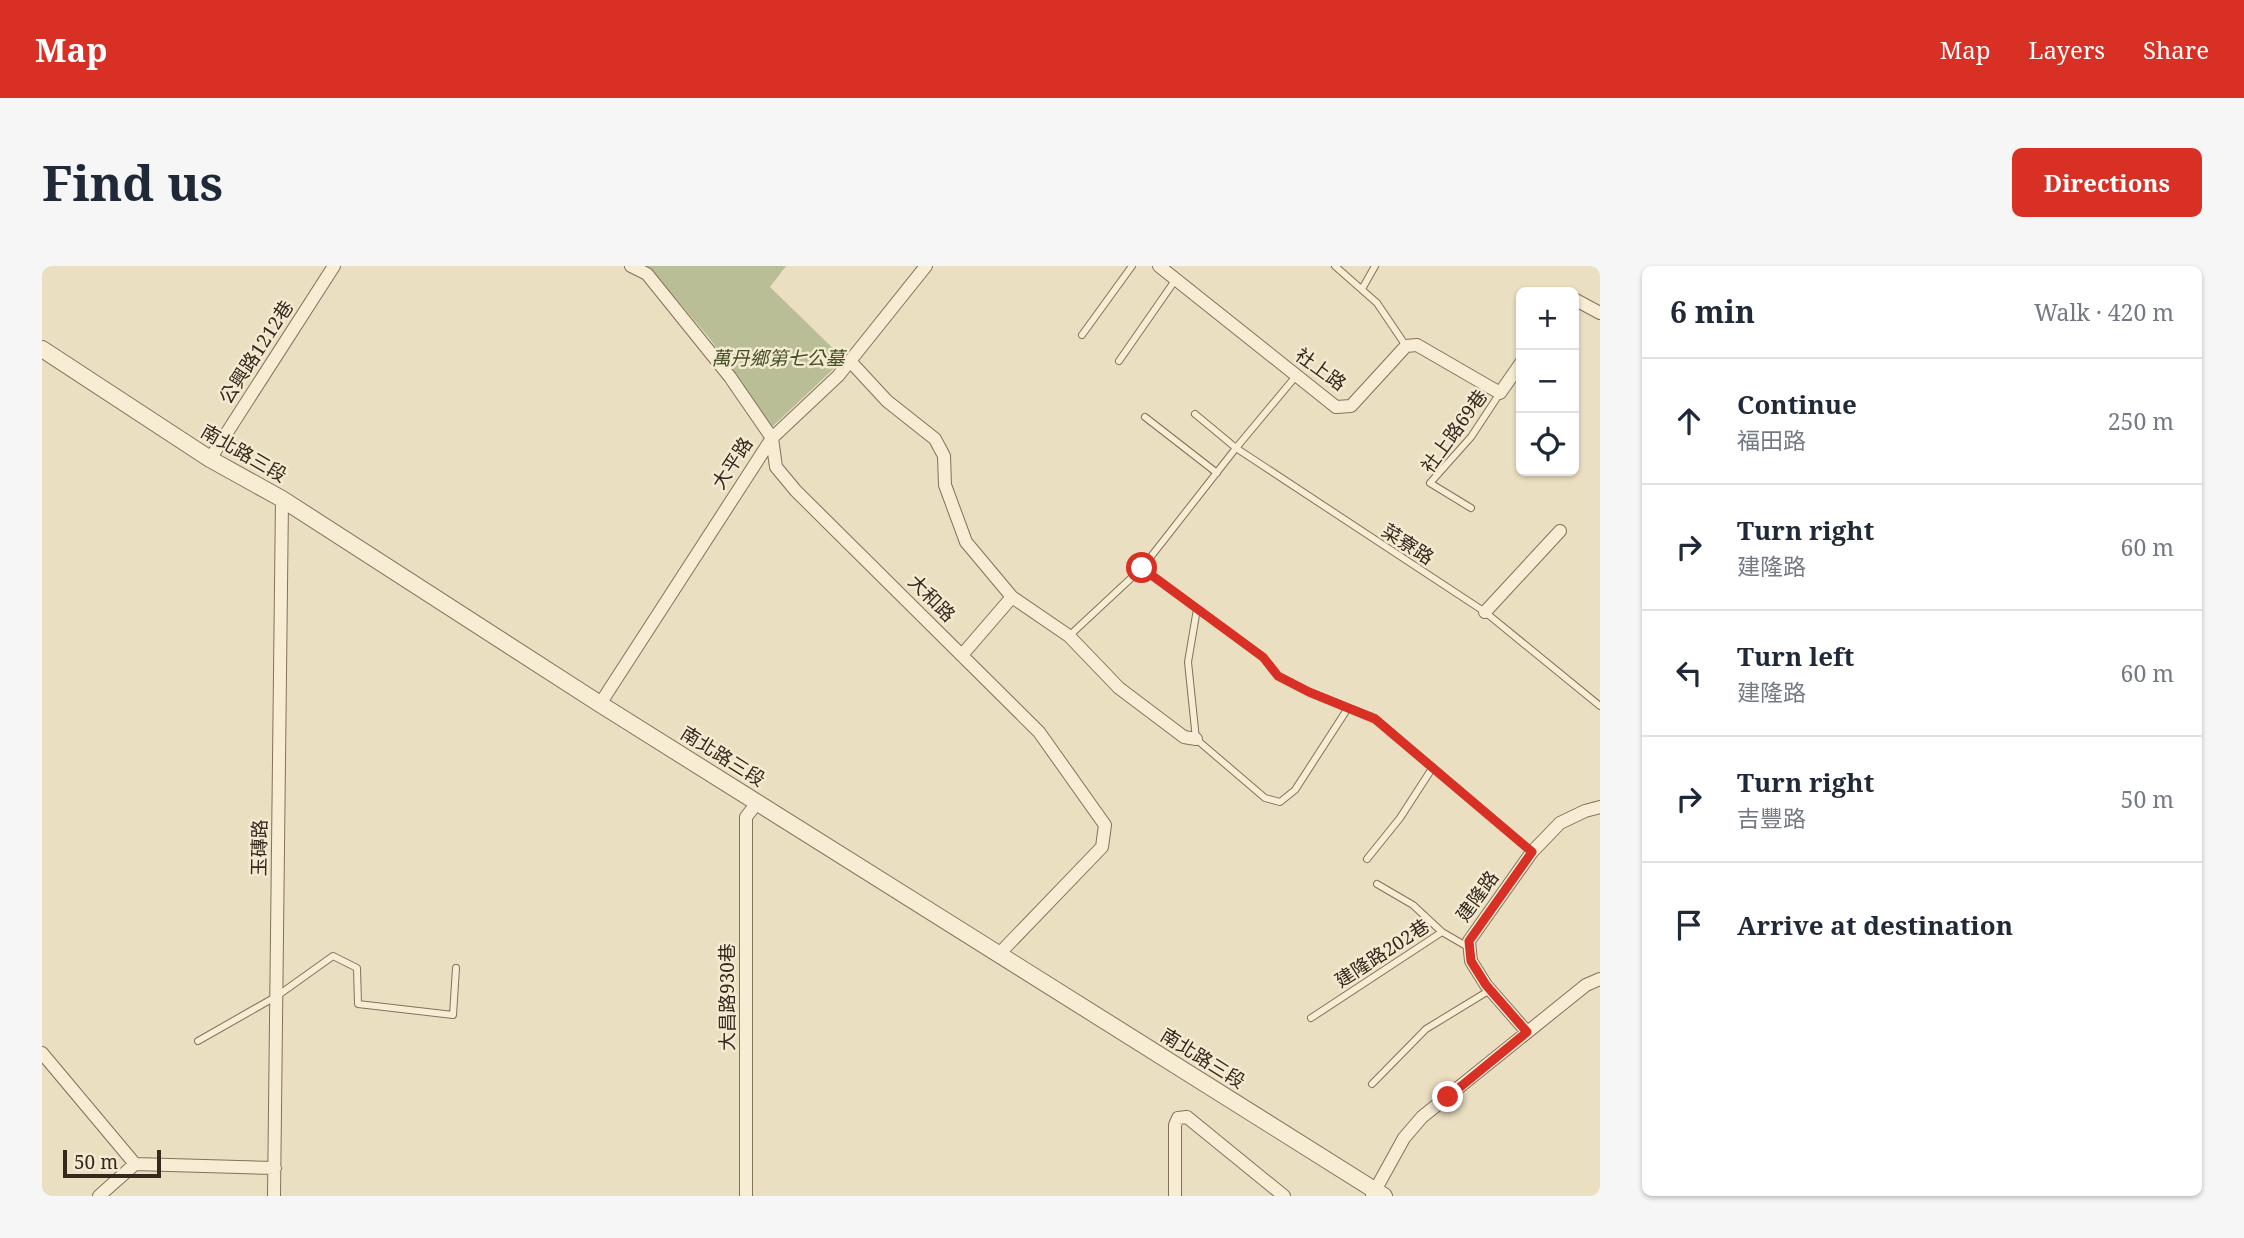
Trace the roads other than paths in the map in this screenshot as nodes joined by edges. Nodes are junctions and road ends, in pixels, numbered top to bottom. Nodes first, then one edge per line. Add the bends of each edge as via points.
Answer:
1 (334, 266) edge
2 (631, 266) edge
3 (926, 266) edge
4 (1132, 266) edge
5 (1159, 266) edge
6 (1335, 266) edge
7 (1375, 266) edge
8 (1176, 279) junction
9 (1362, 289) junction
10 (1579, 301) edge
11 (1599, 310) edge
12 (1082, 335) dead end
13 (1406, 346) junction
14 (42, 349) edge
15 (850, 361) junction
16 (1119, 361) dead end
17 (1516, 370) edge
18 (1296, 376) junction
19 (1500, 393) junction
20 (1195, 414) dead end
21 (1145, 417) dead end
22 (772, 438) junction
23 (1236, 448) junction
24 (210, 459) junction
25 (1217, 473) junction
26 (282, 499) junction
27 (1471, 508) dead end
28 (1560, 531) dead end
29 (1142, 568) junction
30 (1012, 597) junction
31 (1197, 609) junction
32 (1485, 612) junction
33 (1069, 636) junction
34 (962, 655) junction
35 (600, 704) junction
36 (1600, 706) edge
37 (1348, 708) junction
38 (1196, 738) junction
39 (1433, 767) junction
40 (757, 803) junction
41 (1600, 807) edge
42 (1532, 852) junction
43 (1367, 859) dead end
44 (1377, 884) dead end
45 (1442, 932) junction
46 (1470, 948) junction
47 (999, 954) junction
48 (456, 968) dead end
49 (1600, 979) edge
50 (1490, 990) junction
51 (277, 996) junction
52 (1311, 1018) dead end
53 (1527, 1032) junction
54 (198, 1041) dead end
55 (42, 1053) edge
56 (1372, 1084) dead end
57 (135, 1164) junction
58 (275, 1168) junction
59 (1377, 1194) edge
60 (99, 1196) edge
61 (274, 1196) edge
62 (746, 1196) edge
63 (1175, 1196) edge
64 (1284, 1196) edge

1 - 24 street, 公興路1212巷
2 - 22 street, 大和路 via 647,274 730,377
3 - 15 street, 大平路
4 - 12 lane
5 - 8 street, 社上路
6 - 9 lane
7 - 9 lane
8 - 16 lane
8 - 18 street, 社上路
9 - 13 lane
10 - 11 street
13 - 18 street, 社上路 via 1351,406 1336,407
13 - 19 street via 1417,345
14 - 24 street, 南北路三段
15 - 22 street, 大平路
15 - 30 street via 887,401 935,439 944,456 945,485 966,542
17 - 19 street
18 - 23 lane
19 - 27 lane, 社上路69巷 via 1471,437 1430,483
20 - 23 lane, 菜寮路
21 - 25 lane
22 - 34 street, 大和路 via 776,467 796,491
22 - 35 street, 大平路
23 - 25 lane
23 - 32 lane, 菜寮路
24 - 26 street, 南北路三段
25 - 29 lane
26 - 35 street, 南北路三段
26 - 51 street, 玉磚路
28 - 32 street
29 - 31 lane
29 - 33 lane
30 - 33 street
30 - 34 street
31 - 37 lane via 1263,657 1278,676
31 - 38 lane via 1188,662
32 - 36 lane, 菜寮路
33 - 38 street via 1119,688 1184,737
34 - 47 street, 大和路 via 1039,732 1105,825 1102,847
35 - 40 street, 南北路三段
37 - 38 lane via 1295,790 1280,802 1265,798
37 - 39 lane via 1375,719
39 - 42 lane
39 - 43 lane
40 - 47 street, 南北路三段
40 - 62 street, 大昌路930巷 via 746,817
41 - 42 street, 建隆路 via 1560,823
42 - 46 street, 建隆路 via 1469,941
44 - 45 lane via 1413,905
45 - 46 lane, 建隆路202巷
45 - 52 lane, 建隆路202巷
46 - 50 street, 建隆路 via 1471,961
47 - 59 street, 南北路三段
48 - 51 lane via 453,1015 358,1004 357,968 333,956
49 - 53 street
50 - 53 street, 建隆路
50 - 56 lane via 1426,1029
51 - 54 lane
51 - 58 street, 玉磚路
53 - 59 street via 1422,1117 1404,1138
55 - 57 street
57 - 58 street
57 - 60 street
58 - 61 street, 玉磚路
63 - 64 street via 1175,1125 1178,1118 1187,1117

